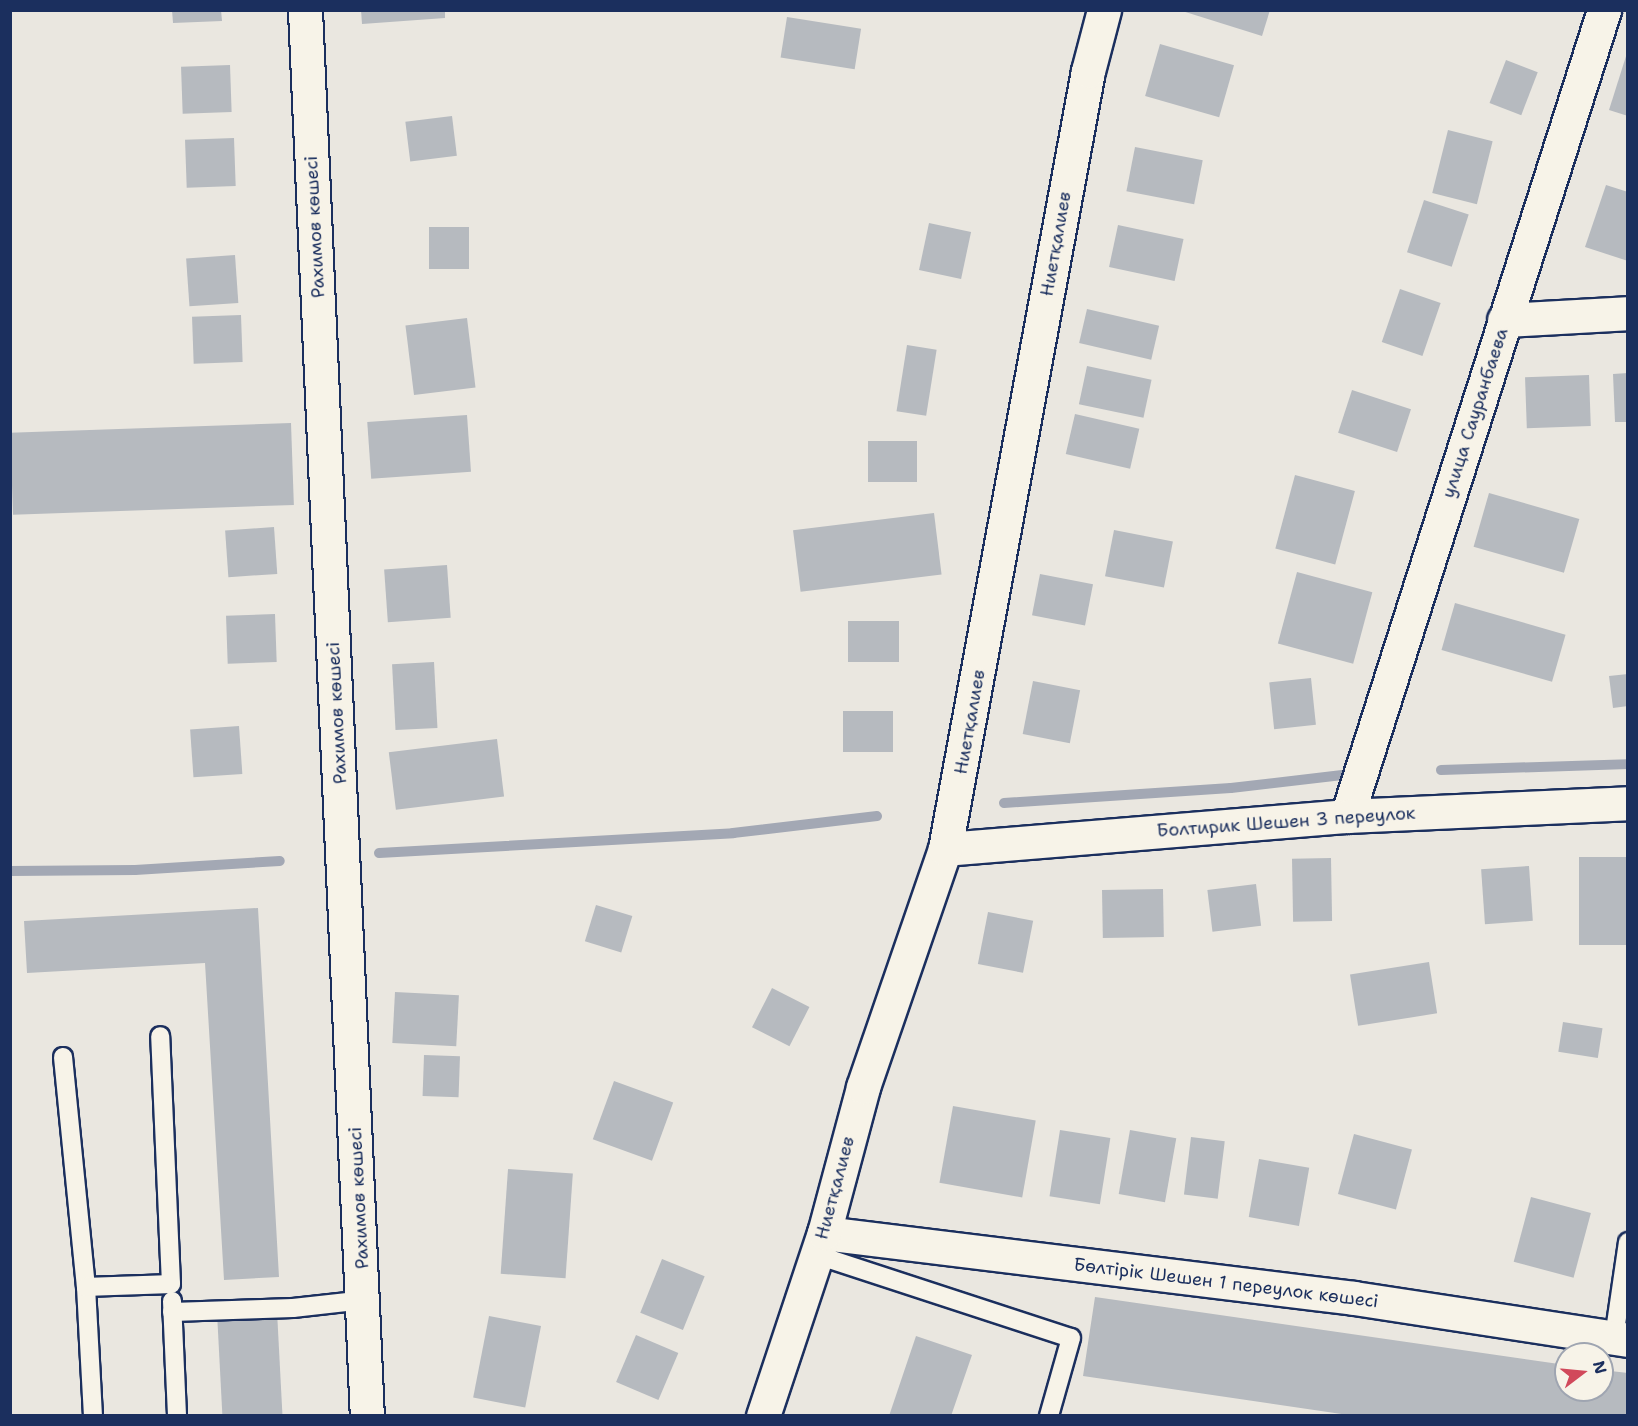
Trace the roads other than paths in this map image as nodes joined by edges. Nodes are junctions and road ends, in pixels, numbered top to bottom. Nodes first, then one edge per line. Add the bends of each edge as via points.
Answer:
1 (305, 10) edge
2 (1104, 10) edge
3 (1604, 10) edge
4 (1628, 313) edge
5 (1504, 320) junction
6 (1628, 803) edge
7 (1347, 816) junction
8 (945, 849) junction
9 (160, 1036) dead end
10 (63, 1057) dead end
11 (1628, 1242) edge
12 (820, 1244) junction
13 (171, 1284) junction
14 (86, 1287) junction
15 (364, 1300) junction
16 (172, 1312) junction
17 (1621, 1339) edge
18 (93, 1416) edge
19 (177, 1416) edge
20 (368, 1416) edge
21 (763, 1416) edge
22 (1049, 1416) edge

1 - 15 street, Рахимов көшесі
2 - 8 street, Ниетқалиев via 1088,71
3 - 5 street, улица Сауранбаева
4 - 5 street
5 - 7 street, улица Сауранбаева
6 - 7 street, Болтирик Шешен 3 переулок
7 - 8 street, Болтирик Шешен 3 переулок
8 - 12 street, Ниетқалиев via 863,1087
9 - 13 lane
10 - 14 lane
11 - 17 lane
12 - 17 street, Бөлтірік Шешен 1 переулок көшесі via 1354,1298
12 - 21 street, Ниетқалиев
12 - 22 lane via 1071,1338
13 - 14 lane
13 - 16 lane
14 - 18 lane
15 - 16 lane via 293,1308
15 - 20 street, Рахимов көшесі
16 - 19 lane

